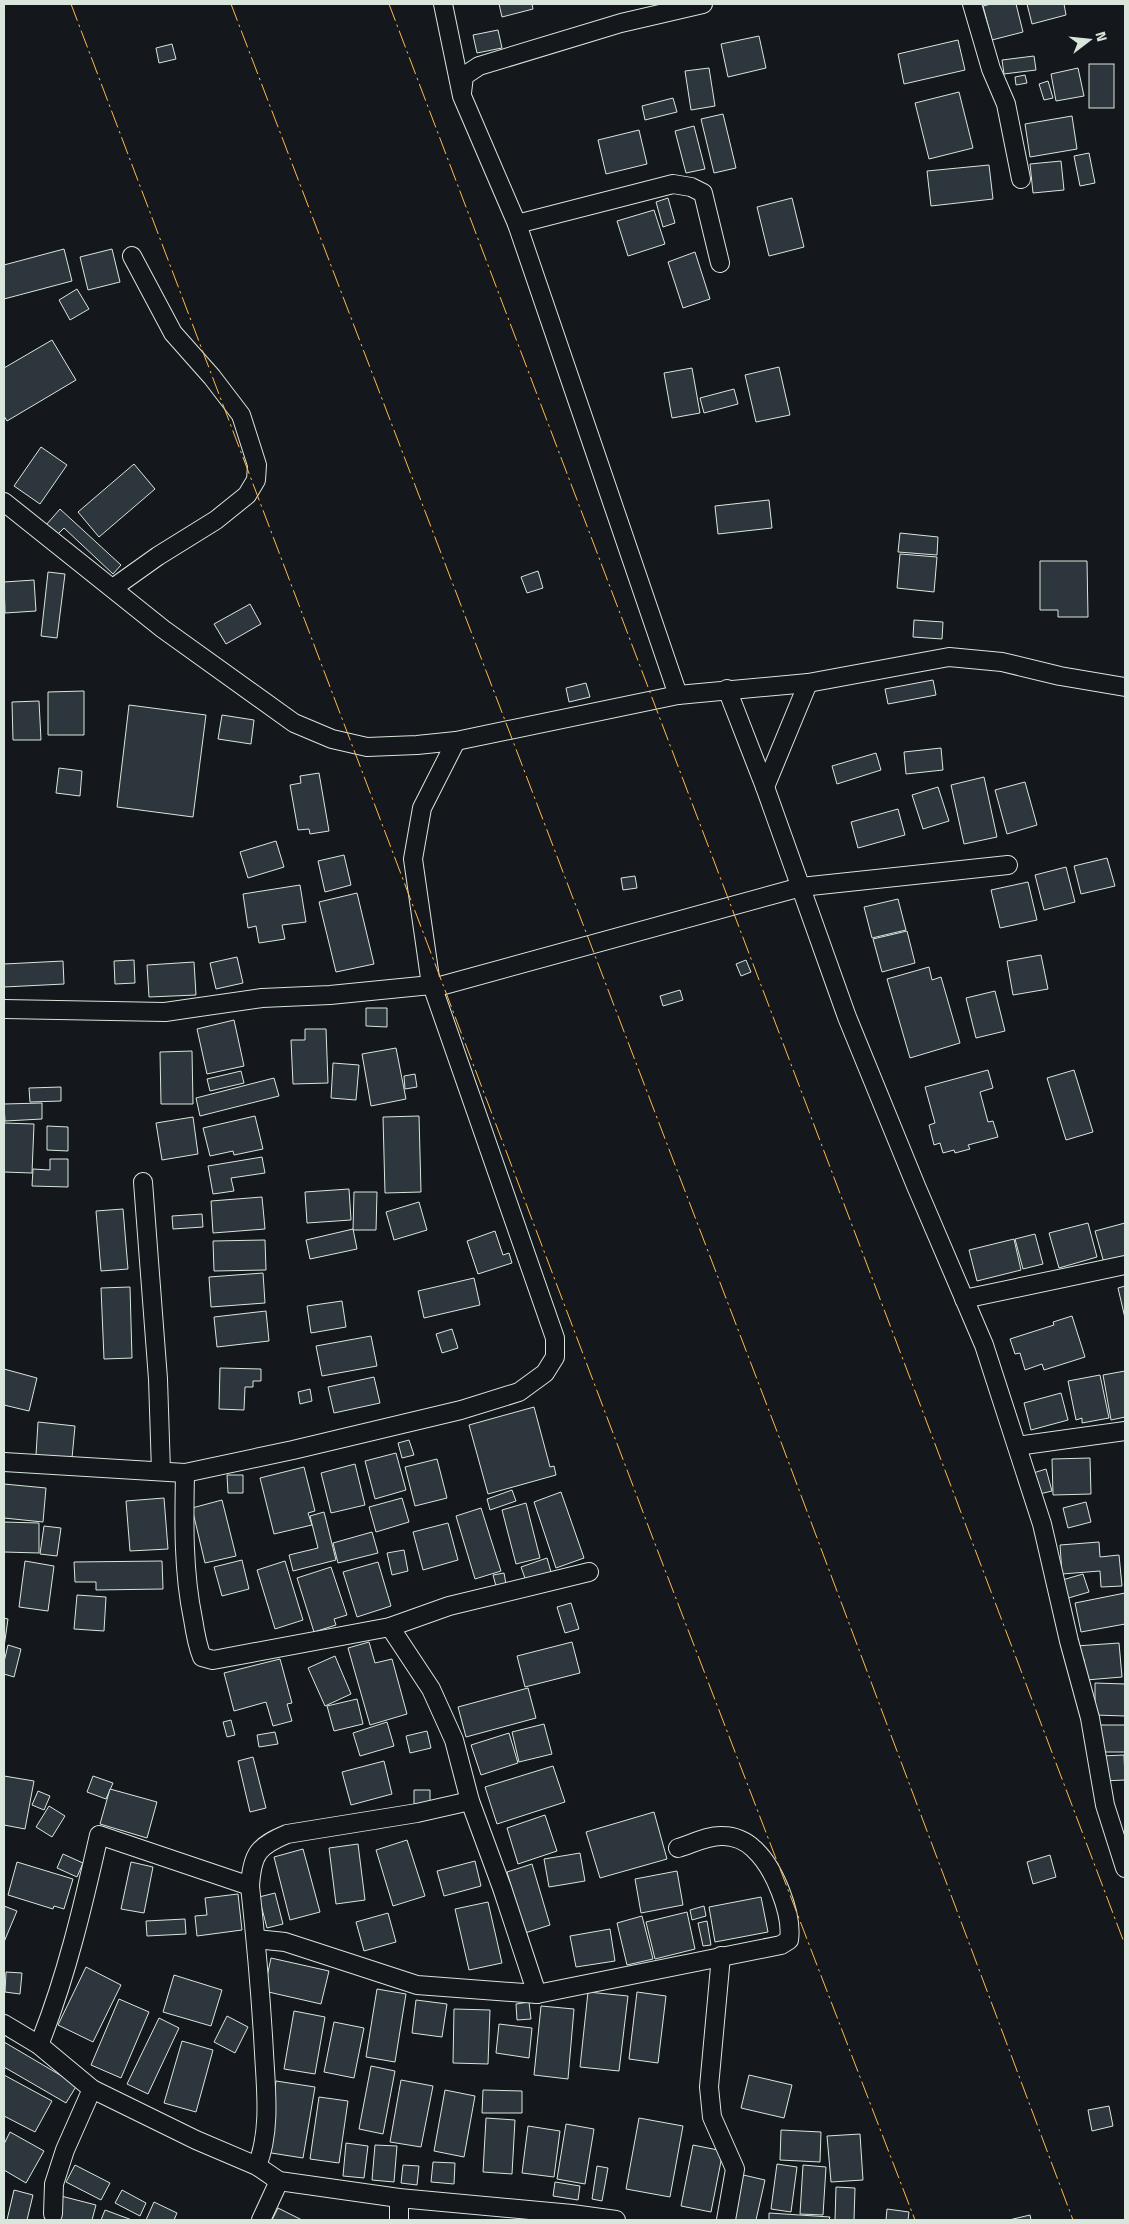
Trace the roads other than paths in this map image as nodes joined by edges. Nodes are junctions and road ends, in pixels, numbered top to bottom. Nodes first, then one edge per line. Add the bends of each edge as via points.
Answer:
1 (443, 4) edge
2 (703, 4) edge
3 (972, 4) edge
4 (462, 96) junction
5 (1021, 180) dead end
6 (517, 224) junction
7 (132, 256) dead end
8 (720, 263) dead end
9 (4, 502) edge
10 (112, 588) junction
11 (808, 682) junction
12 (1125, 687) edge
13 (727, 689) junction
14 (678, 695) junction
15 (456, 741) junction
16 (765, 787) junction
17 (1008, 865) dead end
18 (801, 887) junction
19 (432, 987) junction
20 (4, 1009) edge
21 (144, 1182) dead end
22 (1125, 1265) edge
23 (964, 1299) junction
24 (1125, 1432) edge
25 (1017, 1446) junction
26 (4, 1462) edge
27 (161, 1471) junction
28 (185, 1473) junction
29 (589, 1572) dead end
30 (390, 1627) junction
31 (470, 1801) junction
32 (678, 1848) dead end
33 (1125, 1868) edge
34 (250, 1886) junction
35 (256, 1939) junction
36 (721, 1956) junction
37 (537, 1994) junction
38 (4, 2024) edge
39 (39, 2045) junction
40 (92, 2089) junction
41 (257, 2166) junction
42 (279, 2180) junction
43 (398, 2198) junction
44 (53, 2214) dead end
45 (261, 2220) edge
46 (399, 2220) edge
47 (616, 2220) edge
48 (726, 2220) edge

1 - 4 street
2 - 4 street via 621,23 480,66 464,76
3 - 5 street via 1006,104
4 - 6 street
6 - 8 street via 673,184 691,186 703,193
6 - 14 street
7 - 10 street via 173,333 241,414 257,465 256,480 247,495 216,520
9 - 10 street
10 - 15 street via 163,629 294,722 332,739 367,747
11 - 12 street via 950,656 1002,662
11 - 13 street
11 - 16 street
13 - 14 street
13 - 16 street
14 - 15 street
15 - 19 street via 422,808 413,859
16 - 18 street
17 - 18 street
18 - 19 street
18 - 23 street via 847,1017
19 - 20 street via 262,998 165,1012
19 - 28 street via 555,1338 555,1356 545,1373 519,1392 494,1400 311,1446
21 - 27 street
22 - 23 street
23 - 25 street via 984,1345
24 - 25 street
25 - 33 street via 1044,1532 1090,1718 1105,1805
26 - 27 street
27 - 28 street
28 - 30 street via 185,1561 189,1599 202,1657 213,1660
29 - 30 street via 449,1606
30 - 31 street via 431,1688 454,1740
31 - 34 street via 287,1834 257,1852
31 - 37 street
32 - 36 street via 722,1836 739,1839 754,1849 768,1868 785,1905 791,1931 789,1940 781,1945
34 - 35 street
34 - 39 street via 99,1835 83,1905
35 - 37 street via 285,1942 417,1985
35 - 41 street via 266,2095 263,2150
36 - 37 street
36 - 48 street via 709,2087 712,2117 735,2169
38 - 39 street
39 - 40 street
40 - 41 street
40 - 44 street via 54,2184
41 - 42 street
42 - 43 street
42 - 45 street
43 - 46 street
43 - 47 street

